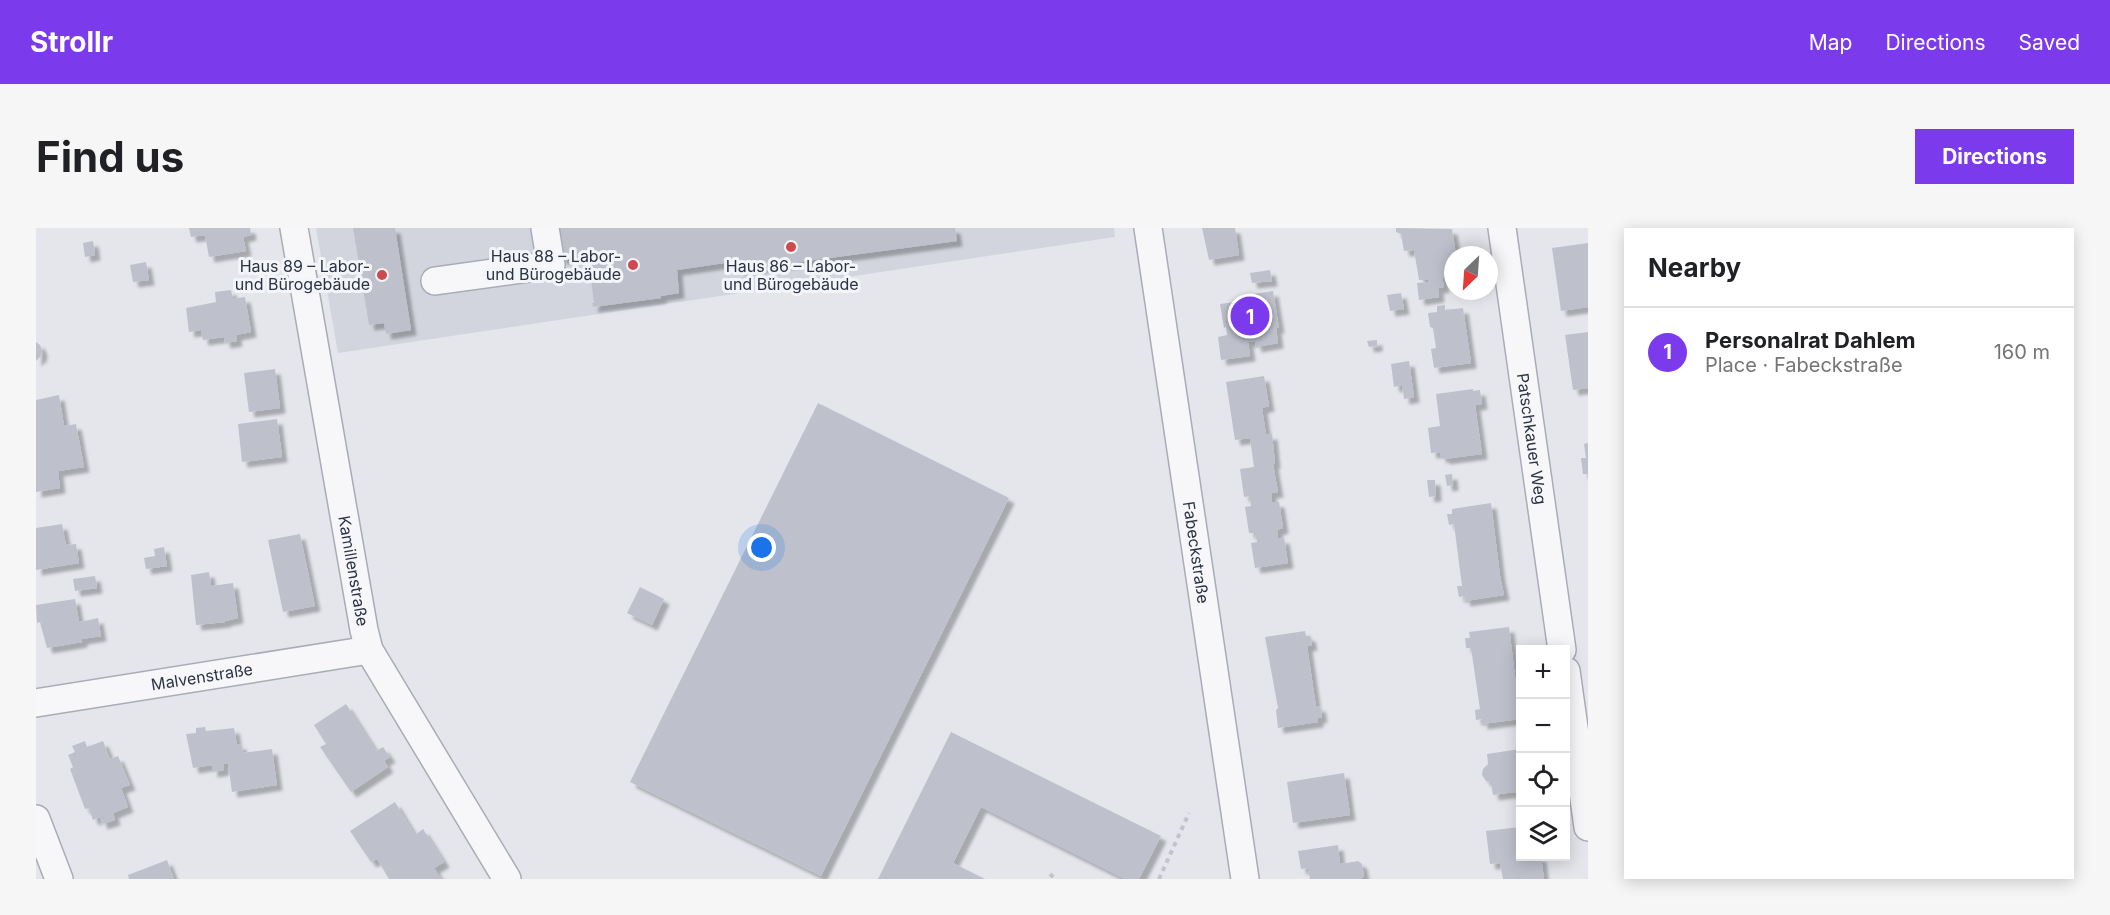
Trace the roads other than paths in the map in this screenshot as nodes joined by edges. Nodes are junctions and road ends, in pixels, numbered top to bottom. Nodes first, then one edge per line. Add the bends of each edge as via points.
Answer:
1 (294, 228) edge
2 (545, 228) edge
3 (1148, 228) edge
4 (1502, 228) edge
5 (435, 281) dead end
6 (1561, 645) edge
7 (369, 650) junction
8 (1570, 699) edge
9 (36, 703) edge
10 (36, 819) edge
11 (1588, 827) edge
12 (59, 879) edge
13 (507, 879) edge
14 (1245, 879) edge

1 - 7 street, Kamillenstraße
2 - 5 street via 551,265
3 - 14 street, Fabeckstraße
4 - 6 street, Patschkauer Weg
7 - 9 street, Malvenstraße
7 - 13 street, Kamillenstraße
8 - 11 street
10 - 12 street

